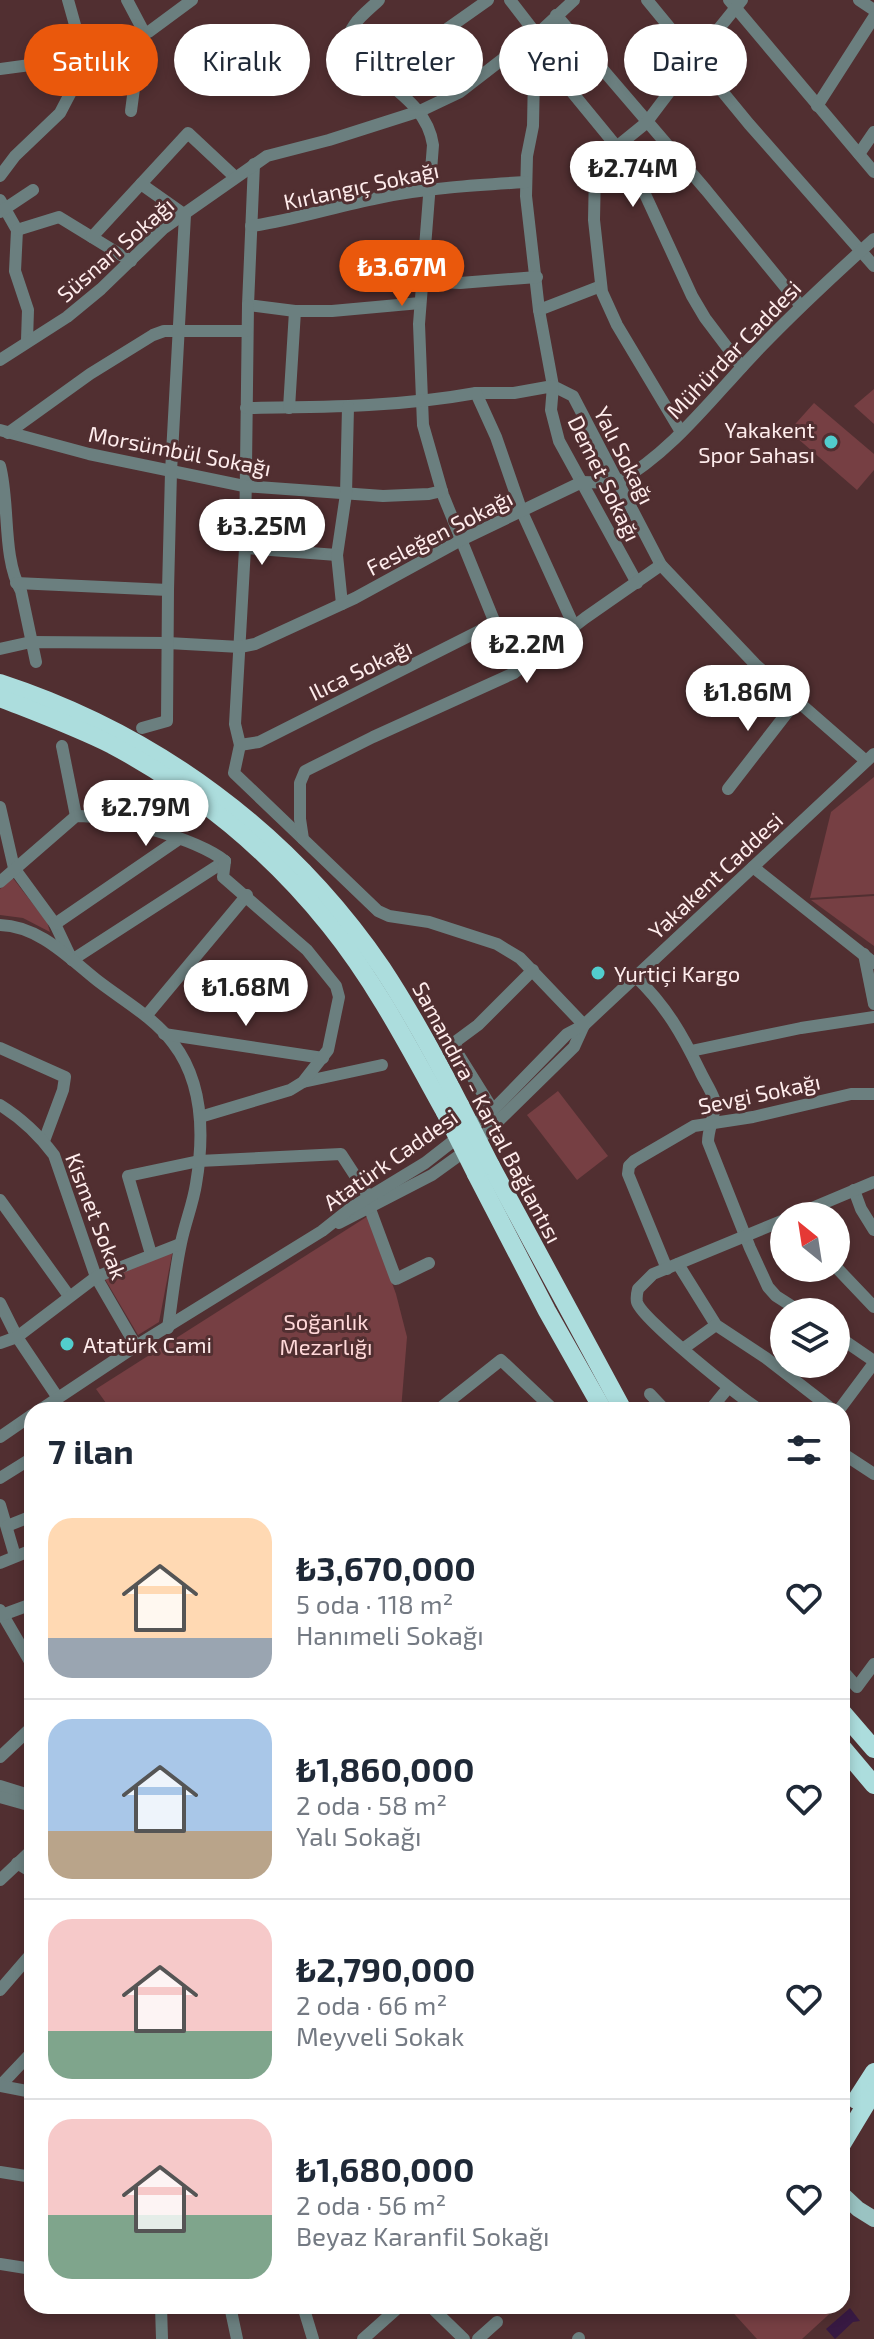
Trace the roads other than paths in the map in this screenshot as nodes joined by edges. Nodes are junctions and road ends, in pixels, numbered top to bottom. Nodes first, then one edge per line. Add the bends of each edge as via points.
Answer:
1 (68, 0) edge
2 (127, 0) edge
3 (379, 0) edge
4 (488, 0) edge
5 (510, 0) edge
6 (574, 0) edge
7 (647, 0) edge
8 (859, 0) edge
9 (186, 2) edge
10 (736, 3) edge
11 (874, 10) edge
12 (556, 15) junction
13 (874, 17) edge
14 (75, 24) edge
15 (140, 24) edge
16 (158, 24) edge
17 (354, 24) edge
18 (454, 24) edge
19 (525, 24) edge
20 (547, 24) edge
21 (667, 24) edge
22 (720, 24) edge
23 (499, 64) edge
24 (24, 66) edge
25 (0, 69) edge
26 (69, 96) edge
27 (133, 96) edge
28 (402, 96) edge
29 (534, 96) edge
30 (578, 96) edge
31 (666, 96) edge
32 (728, 96) edge
33 (817, 106) junction
34 (131, 111) dead end
35 (420, 111) junction
36 (646, 123) junction
37 (874, 132) edge
38 (617, 147) junction
39 (859, 154) junction
40 (254, 164) junction
41 (874, 172) edge
42 (0, 176) edge
43 (235, 177) junction
44 (526, 182) junction
45 (141, 184) junction
46 (430, 189) junction
47 (33, 190) dead end
48 (2, 207) edge
49 (185, 215) junction
50 (251, 226) junction
51 (17, 230) junction
52 (92, 237) junction
53 (874, 239) edge
54 (861, 251) junction
55 (131, 261) junction
56 (874, 266) edge
57 (537, 277) junction
58 (423, 281) junction
59 (601, 286) junction
60 (420, 303) junction
61 (248, 305) junction
62 (800, 305) junction
63 (539, 310) junction
64 (295, 311) junction
65 (180, 331) junction
66 (247, 331) junction
67 (27, 340) junction
68 (0, 360) edge
69 (742, 367) junction
70 (553, 386) junction
71 (476, 393) junction
72 (422, 403) junction
73 (348, 407) junction
74 (246, 408) junction
75 (289, 408) junction
76 (4, 431) edge
77 (681, 432) junction
78 (0, 466) edge
79 (171, 472) junction
80 (582, 482) junction
81 (617, 483) junction
82 (244, 486) junction
83 (442, 491) junction
84 (346, 494) junction
85 (522, 512) junction
86 (461, 540) junction
87 (245, 548) junction
88 (337, 555) junction
89 (661, 565) junction
90 (16, 583) junction
91 (637, 583) junction
92 (168, 590) junction
93 (342, 604) junction
94 (495, 623) junction
95 (574, 626) junction
96 (31, 642) junction
97 (168, 643) junction
98 (240, 647) junction
99 (0, 649) edge
100 (36, 662) dead end
101 (523, 666) junction
102 (0, 683) edge
103 (0, 698) edge
104 (797, 700) junction
105 (142, 728) dead end
106 (240, 745) junction
107 (62, 746) dead end
108 (870, 758) edge
109 (728, 789) dead end
110 (0, 807) edge
111 (76, 816) junction
112 (179, 839) junction
113 (303, 839) junction
114 (225, 861) junction
115 (753, 867) junction
116 (14, 868) junction
117 (0, 882) edge
118 (247, 895) junction
119 (55, 924) junction
120 (0, 925) edge
121 (864, 954) junction
122 (72, 960) junction
123 (874, 963) edge
124 (533, 970) junction
125 (636, 977) junction
126 (874, 1004) edge
127 (146, 1016) junction
128 (874, 1017) edge
129 (584, 1025) junction
130 (164, 1033) junction
131 (0, 1048) edge
132 (691, 1051) junction
133 (323, 1058) junction
134 (382, 1065) dead end
135 (303, 1082) junction
136 (874, 1094) edge
137 (0, 1105) edge
138 (453, 1108) junction
139 (493, 1110) junction
140 (200, 1117) junction
141 (709, 1123) junction
142 (44, 1141) junction
143 (199, 1161) junction
144 (483, 1170) junction
145 (874, 1182) edge
146 (854, 1190) junction
147 (0, 1200) edge
148 (826, 1202) edge
149 (370, 1203) junction
150 (770, 1226) edge
151 (874, 1230) edge
152 (745, 1236) junction
153 (180, 1244) junction
154 (151, 1254) junction
155 (429, 1263) dead end
156 (672, 1266) junction
157 (96, 1277) junction
158 (850, 1282) edge
159 (69, 1296) junction
160 (779, 1298) edge
161 (0, 1303) edge
162 (874, 1307) edge
163 (716, 1325) junction
164 (168, 1328) junction
165 (17, 1337) junction
166 (0, 1343) edge
167 (850, 1345) edge
168 (136, 1346) junction
169 (684, 1348) junction
170 (874, 1362) edge
171 (728, 1388) junction
172 (650, 1394) dead end
173 (58, 1398) junction
174 (52, 1402) edge
175 (448, 1402) edge
176 (546, 1402) edge
177 (598, 1402) edge
178 (619, 1402) edge
179 (658, 1402) edge
180 (717, 1402) edge
181 (748, 1402) edge
182 (825, 1402) edge
183 (842, 1402) edge
184 (24, 1420) edge
185 (0, 1437) edge
186 (850, 1459) edge
187 (24, 1463) edge
188 (874, 1474) edge
189 (0, 1478) edge
190 (0, 1508) edge
191 (24, 1519) edge
192 (7, 1526) junction
193 (24, 1553) edge
194 (15, 1556) junction
195 (0, 1563) edge
196 (24, 1606) edge
197 (1, 1613) edge
198 (24, 1651) edge
199 (874, 1664) edge
200 (850, 1679) edge
201 (850, 1728) edge
202 (850, 1733) edge
203 (24, 1734) edge
204 (874, 1746) edge
205 (850, 1756) edge
206 (0, 1757) edge
207 (874, 1774) edge
208 (874, 1785) edge
209 (1, 1787) edge
210 (24, 1794) edge
211 (24, 1801) edge
212 (24, 1857) edge
213 (17, 1863) junction
214 (24, 1867) edge
215 (0, 1880) edge
216 (24, 1962) edge
217 (1, 1986) edge
218 (24, 2060) edge
219 (874, 2072) edge
220 (0, 2086) edge
221 (24, 2090) edge
222 (874, 2091) edge
223 (850, 2109) edge
224 (850, 2131) edge
225 (0, 2172) edge
226 (24, 2176) edge
227 (850, 2202) edge
228 (850, 2216) edge
229 (874, 2219) edge
230 (874, 2229) edge
231 (0, 2264) edge
232 (24, 2268) edge
233 (161, 2314) edge
234 (232, 2314) edge
235 (308, 2314) edge
236 (391, 2314) edge
237 (438, 2314) edge
238 (497, 2322) dead end
239 (162, 2339) edge
240 (237, 2339) edge
241 (313, 2339) edge
242 (363, 2339) edge
243 (464, 2339) edge
244 (478, 2339) edge

1 - 14 street
2 - 15 street
3 - 17 street
4 - 18 street
5 - 19 street
6 - 12 street, Süsnarı Sokağı
7 - 21 street
8 - 11 street
9 - 16 street
10 - 22 street
10 - 33 street
12 - 20 street, Süsnarı Sokağı
12 - 36 street
13 - 33 street
23 - 35 street, Süsnarı Sokağı via 460,92
24 - 25 street
26 - 42 street via 60,113
27 - 34 street
28 - 35 street
29 - 44 street
30 - 38 street
31 - 36 street
32 - 54 street
33 - 39 street
35 - 40 street, Süsnarı Sokağı
35 - 46 street via 431,129
36 - 38 street
36 - 62 street
37 - 39 street
38 - 59 street via 595,170
38 - 69 street via 638,179 705,318
39 - 41 street
40 - 43 street, Süsnarı Sokağı
40 - 50 street
43 - 45 street via 188,133
43 - 49 street, Süsnarı Sokağı
44 - 46 street, Kırlangıç Sokağı
44 - 57 street
45 - 49 street
45 - 52 street
46 - 50 street, Kırlangıç Sokağı
46 - 58 street
47 - 48 street
48 - 51 street
49 - 55 street, Süsnarı Sokağı
49 - 65 street
50 - 61 street
51 - 52 street via 59,217
51 - 67 street via 15,271 28,310
52 - 55 street
53 - 54 street, Mühürdar Caddesi
54 - 56 street
54 - 62 street, Mühürdar Caddesi
55 - 67 street, Süsnarı Sokağı via 67,317
57 - 58 street
57 - 63 street
58 - 60 street
59 - 63 street
59 - 77 street via 617,325
60 - 64 street
60 - 72 street
61 - 64 street
61 - 66 street
62 - 69 street, Mühürdar Caddesi
63 - 70 street
64 - 75 street
65 - 66 street
65 - 76 street via 153,335
65 - 79 street
66 - 74 street
67 - 68 street, Süsnarı Sokağı
69 - 77 street, Mühürdar Caddesi
70 - 71 street
70 - 80 street, Demet Sokağı via 554,427
70 - 81 street, Yalı Sokağı via 573,396
71 - 72 street
71 - 85 street
72 - 73 street
72 - 83 street
73 - 75 street
73 - 84 street
74 - 75 street
74 - 82 street
76 - 79 street, Morsümbül Sokağı
77 - 81 street, Mühürdar Caddesi
78 - 90 street
79 - 82 street, Morsümbül Sokağı
79 - 92 street
80 - 81 street, Fesleğen Sokağı
80 - 85 street, Fesleğen Sokağı
80 - 91 street, Demet Sokağı
81 - 89 street, Yalı Sokağı
82 - 84 street, Morsümbül Sokağı
82 - 87 street
83 - 84 street, Morsümbül Sokağı
83 - 86 street
84 - 88 street
85 - 86 street, Fesleğen Sokağı
85 - 95 street
86 - 93 street, Fesleğen Sokağı
86 - 94 street
87 - 88 street
87 - 98 street
88 - 93 street
89 - 91 street
89 - 104 street, Yalı Sokağı via 755,664
90 - 92 street
90 - 96 street
91 - 95 street
92 - 97 street
93 - 98 street, Fesleğen Sokağı
94 - 101 street
94 - 106 street, Ilıca Sokağı via 259,742
95 - 101 street
96 - 97 street, Fesleğen Sokağı
96 - 99 street, Fesleğen Sokağı
96 - 100 street
97 - 98 street, Fesleğen Sokağı
97 - 105 street via 167,721
98 - 106 street via 235,724
101 - 113 street via 305,771 300,783
102 - 138 highway, Samandıra - Kartal Bağlantısı via 124,735 193,776 252,820 303,869 372,955 421,1031
103 - 138 highway, Samandıra - Kartal Bağlantısı via 70,725 153,769 228,823 330,926
104 - 108 street, Yalı Sokağı
104 - 109 street
106 - 113 street via 234,773
107 - 111 street
108 - 115 street, Yakakent Caddesi
110 - 116 street
111 - 112 street via 107,818
111 - 116 street
112 - 114 street
112 - 119 street
113 - 124 street via 378,911 474,935
114 - 118 street via 223,877
114 - 122 street
115 - 121 street
115 - 125 street, Yakakent Caddesi
116 - 117 street
116 - 119 street
118 - 127 street
118 - 133 street via 307,950 336,986 337,1014
119 - 122 street
120 - 122 street via 18,925
121 - 123 street
121 - 126 street
122 - 127 street
124 - 129 street
124 - 139 street via 455,1042
125 - 129 street, Yakakent Caddesi
125 - 132 street via 662,1001
127 - 130 street
128 - 132 street
129 - 139 street, Atatürk Caddesi via 567,1034
129 - 149 street, Atatürk Caddesi via 574,1047 475,1144 432,1175
130 - 133 street
130 - 140 street via 187,1063
131 - 142 street via 65,1077
132 - 141 street via 714,1100
133 - 135 street
134 - 135 street
135 - 140 street
136 - 141 street, Sevgi Sokağı
137 - 142 street
138 - 144 highway, Samandıra - Kartal Bağlantısı, bridge
139 - 149 street, Atatürk Caddesi
140 - 143 street
141 - 152 street via 708,1142
141 - 156 street, Sevgi Sokağı via 694,1126 629,1166 628,1174
142 - 157 street, Kismet Sokak via 63,1178
143 - 149 street via 341,1154
143 - 153 street
143 - 154 street via 128,1176
144 - 177 highway, Samandıra - Kartal Bağlantısı via 554,1324
144 - 178 highway, Samandıra - Kartal Bağlantısı
145 - 146 street
146 - 148 street
146 - 151 street
147 - 159 street
149 - 155 street via 396,1279
149 - 164 street, Atatürk Caddesi
150 - 152 street
152 - 156 street
152 - 160 street via 768,1287
153 - 154 street
153 - 164 street
154 - 157 street
156 - 163 street
156 - 169 street via 645,1280 637,1302 646,1318
157 - 159 street
157 - 168 street, Kismet Sokak
158 - 162 street
159 - 165 street
161 - 165 street
163 - 169 street
163 - 182 street
164 - 168 street, Atatürk Caddesi
165 - 166 street
165 - 173 street
167 - 170 street
168 - 173 street, Atatürk Caddesi
169 - 171 street
170 - 183 street
171 - 180 street
171 - 181 street
172 - 179 street
173 - 174 street, Atatürk Caddesi
175 - 176 street via 501,1360
184 - 185 street
186 - 188 street
187 - 189 street
190 - 192 street
191 - 192 street
192 - 194 street
193 - 194 street
194 - 195 street
196 - 197 street
197 - 198 street
199 - 200 street via 857,1687
201 - 204 highway
202 - 207 highway
203 - 206 street
205 - 208 highway
209 - 210 street
209 - 211 street
212 - 213 street
213 - 214 street
213 - 215 street
216 - 217 street
218 - 220 street
219 - 223 highway
220 - 221 street
222 - 224 highway
225 - 226 street
227 - 229 main road
228 - 230 main road
231 - 232 street
233 - 239 street
234 - 240 street
235 - 241 street
236 - 242 street
237 - 243 street
238 - 244 street

